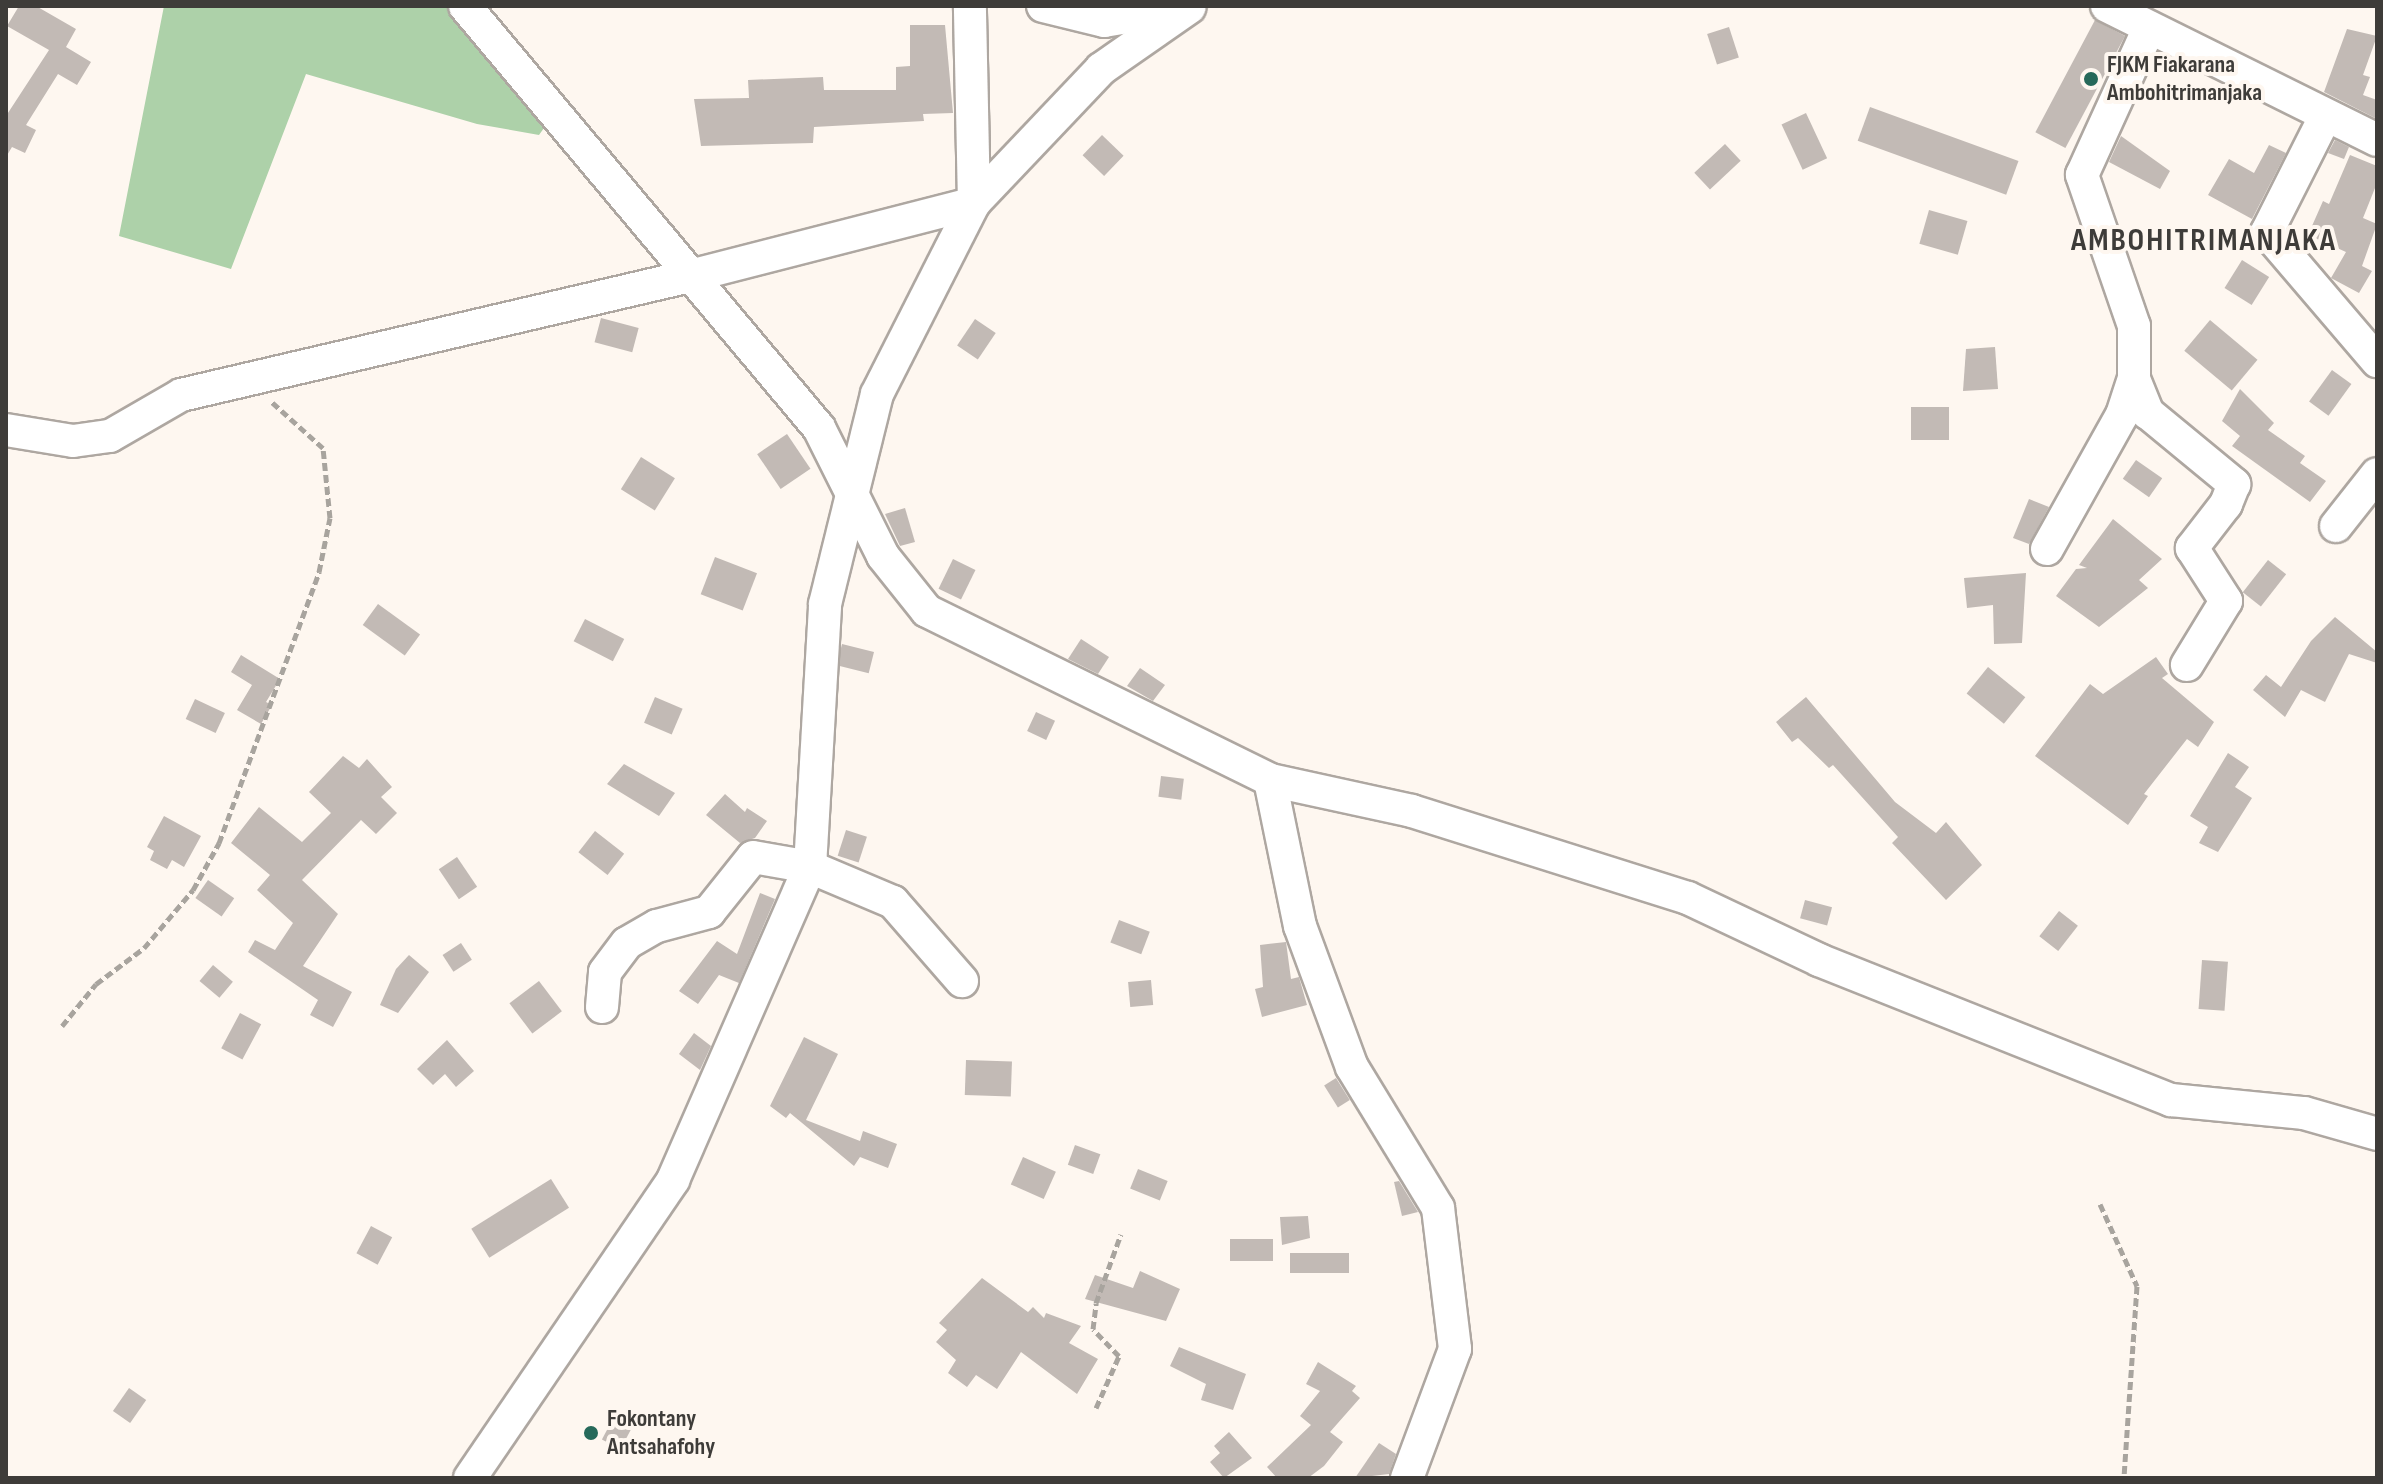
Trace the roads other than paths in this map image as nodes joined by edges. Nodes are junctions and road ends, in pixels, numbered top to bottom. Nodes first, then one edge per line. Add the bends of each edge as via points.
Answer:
1 (465, 6) edge
2 (970, 6) edge
3 (1043, 6) edge
4 (1191, 6) edge
5 (2107, 6) edge
6 (2149, 28) junction
7 (2325, 117) junction
8 (2377, 140) edge
9 (974, 203) junction
10 (690, 276) junction
11 (2377, 361) edge
12 (2134, 379) junction
13 (6, 430) edge
14 (2377, 474) edge
15 (851, 485) junction
16 (2336, 526) dead end
17 (2047, 549) dead end
18 (2187, 665) dead end
19 (1270, 780) junction
20 (810, 867) junction
21 (962, 981) dead end
22 (602, 1007) dead end
23 (2377, 1134) edge
24 (470, 1478) edge
25 (1407, 1478) edge

1 - 10 street
2 - 9 street
3 - 4 street via 1104,21
4 - 9 street via 1101,69
5 - 6 street
6 - 7 street
6 - 12 street via 2082,175 2134,326
7 - 8 street
7 - 11 street via 2267,232
9 - 10 street
9 - 15 street via 877,394
10 - 13 street via 181,395 110,436 73,441
10 - 15 street via 819,428
12 - 17 street via 2122,415
12 - 18 street via 2148,413 2234,484 2226,504 2192,548 2226,601
14 - 16 street
15 - 19 street via 883,556 927,611
15 - 20 street via 825,604
19 - 23 street via 1412,811 1688,898 1819,960 2171,1100 2304,1113
19 - 25 street via 1300,926 1352,1067 1438,1208 1455,1349
20 - 21 street via 893,902
20 - 22 street via 753,857 709,912 657,926 627,943 605,972
20 - 24 street via 673,1180

